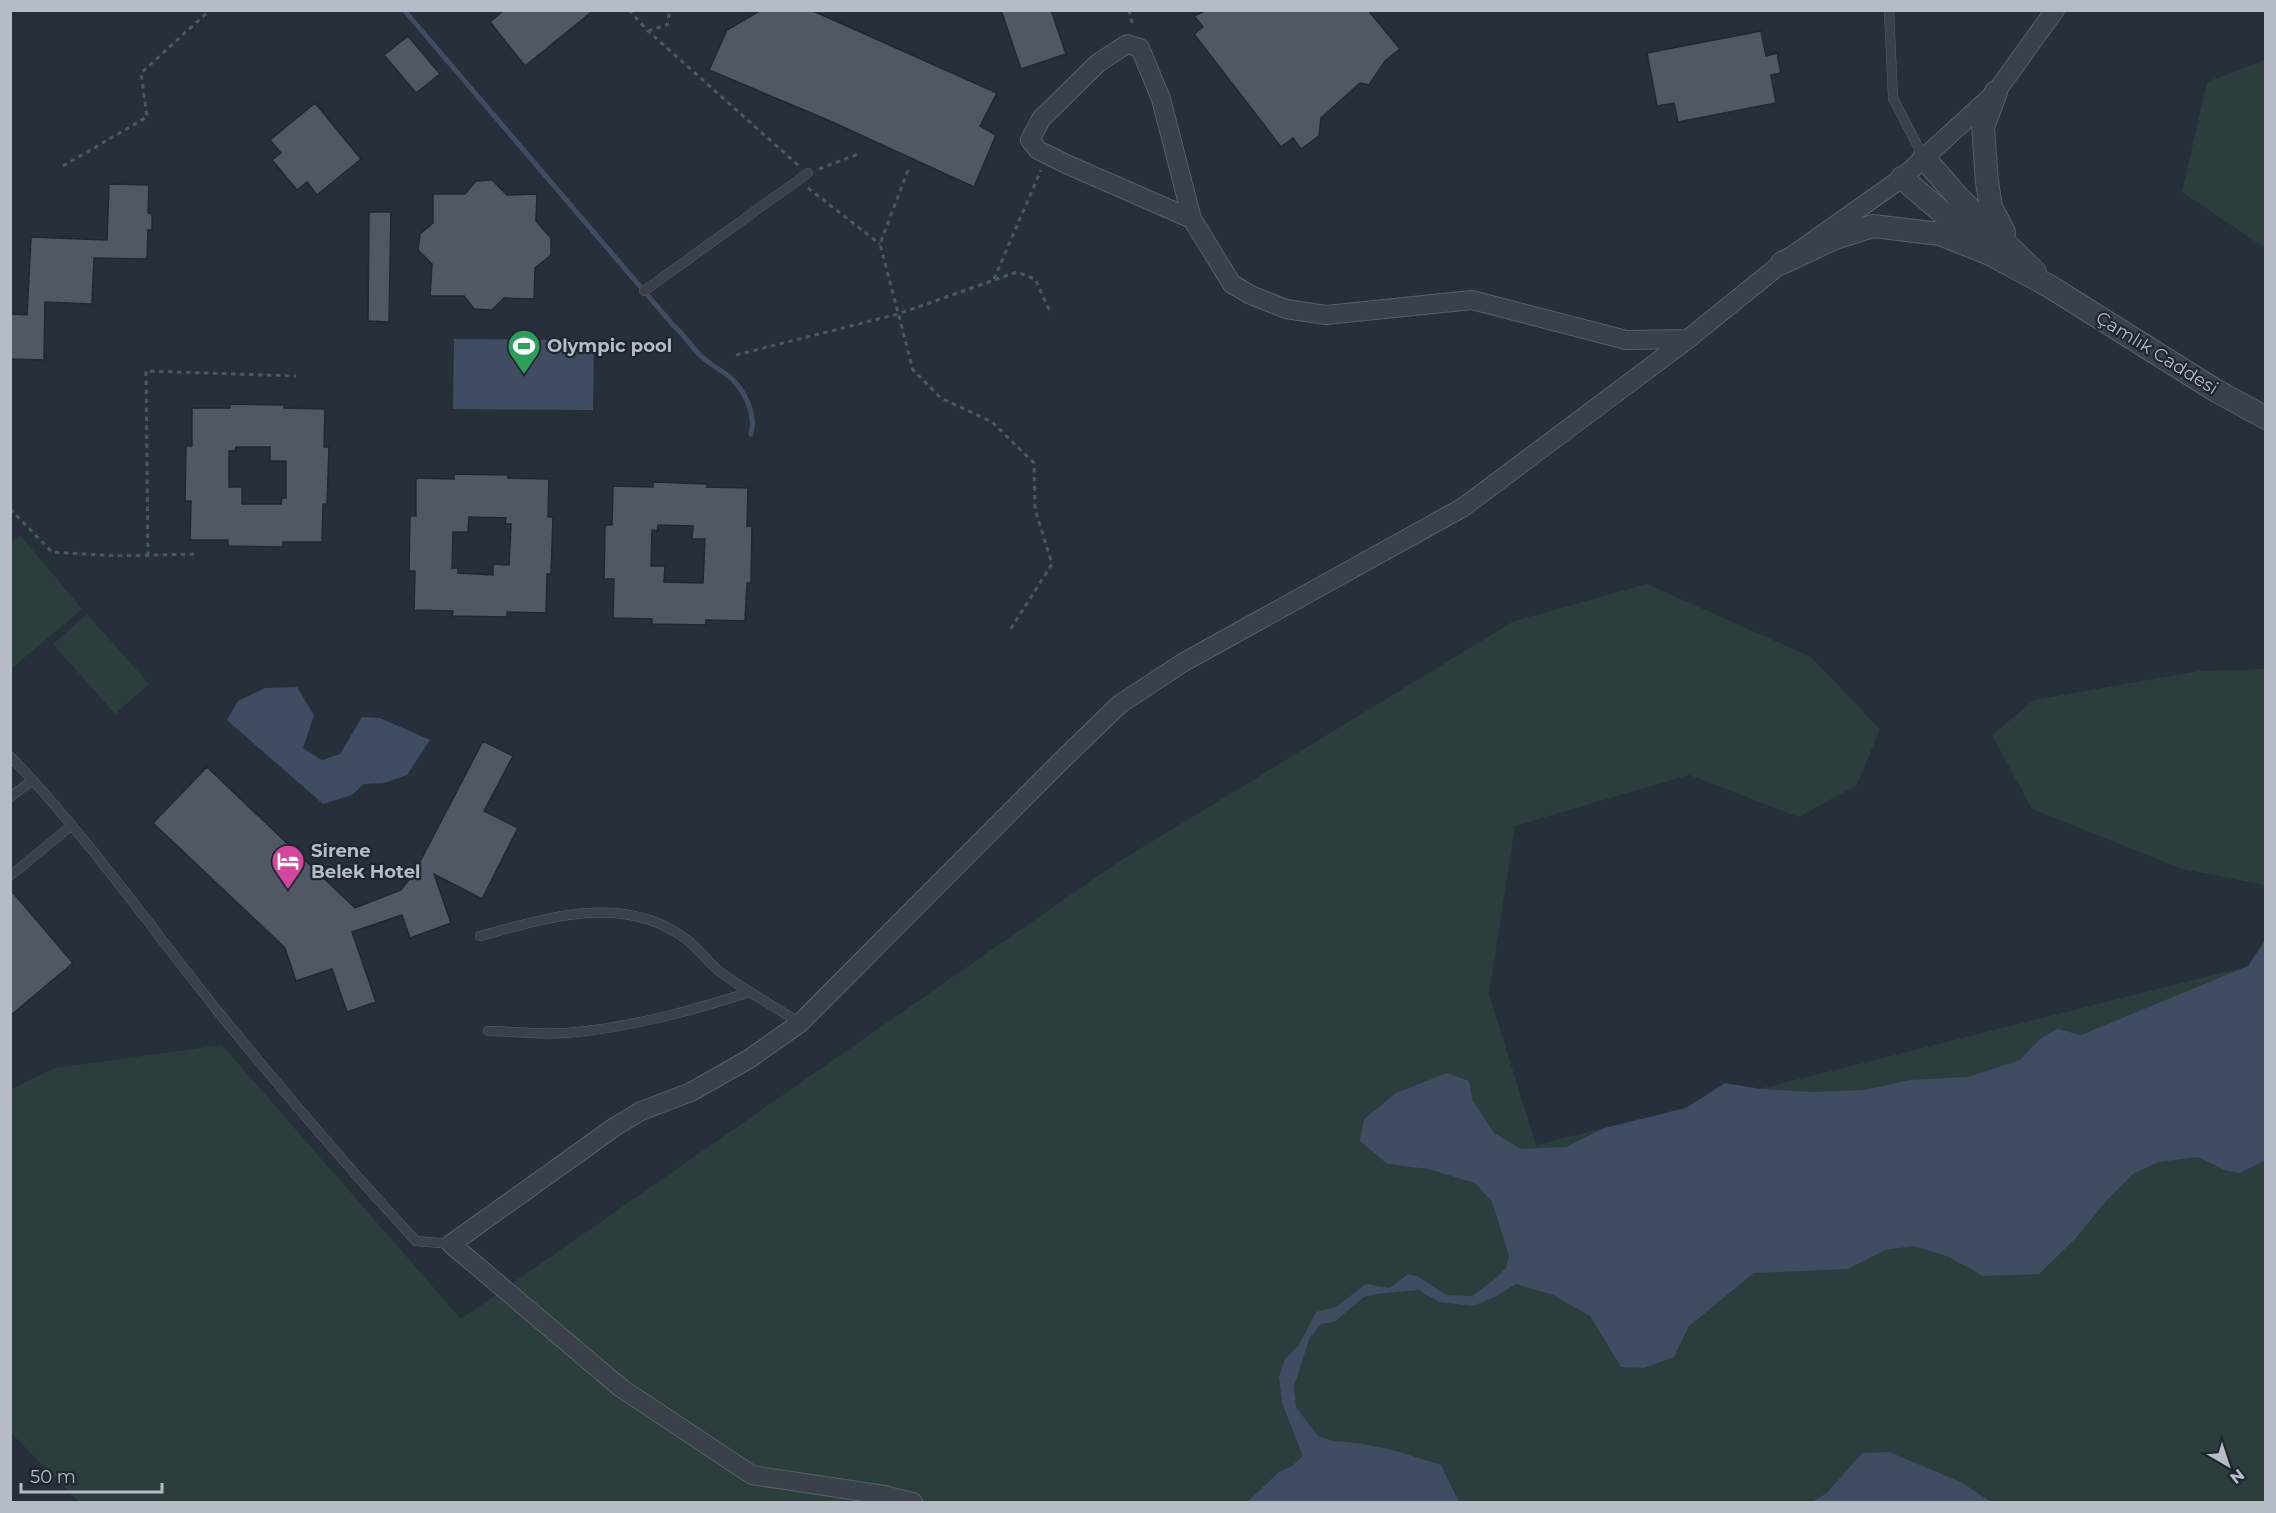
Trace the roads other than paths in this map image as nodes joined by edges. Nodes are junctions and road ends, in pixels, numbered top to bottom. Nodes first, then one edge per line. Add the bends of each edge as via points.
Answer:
1 (1889, 10) edge
2 (2055, 10) edge
3 (1996, 92) junction
4 (1924, 158) junction
5 (808, 173) road end
6 (1902, 178) junction
7 (1192, 219) junction
8 (2014, 249) junction
9 (1990, 254) junction
10 (1782, 263) junction
11 (2049, 286) junction
12 (644, 291) dead end
13 (1688, 339) junction
14 (2265, 418) edge
15 (10, 756) edge
16 (33, 780) junction
17 (10, 797) edge
18 (71, 826) junction
19 (10, 876) edge
20 (480, 936) dead end
21 (750, 992) junction
22 (800, 1023) junction
23 (488, 1030) dead end
24 (451, 1244) junction
25 (913, 1503) edge

1 - 4 lane via 1893,98
2 - 3 street
3 - 4 street
3 - 8 street via 1983,127 1987,182 1991,207
4 - 6 street
4 - 8 street via 1958,197
5 - 12 lane
6 - 9 street
6 - 10 street
7 - 7 street via 1161,99 1140,48 1126,44 1098,63 1041,118 1030,140 1047,155
7 - 13 street via 1232,284 1286,309 1326,315 1472,300 1626,340
8 - 11 street
9 - 10 street via 1940,234 1873,226 1835,238
9 - 11 street
10 - 13 street
11 - 14 street, Çamlık Caddesi
13 - 22 street via 1462,507 1184,662 1120,704
15 - 16 lane
16 - 17 lane
16 - 18 lane
18 - 19 lane
18 - 24 lane via 220,1014 372,1194 416,1241
20 - 21 lane via 563,914 616,912 657,922 686,940 719,971
21 - 22 lane
21 - 23 lane via 688,1012 577,1032
22 - 24 street via 749,1059 691,1092 641,1110
24 - 25 street via 621,1388 752,1475

